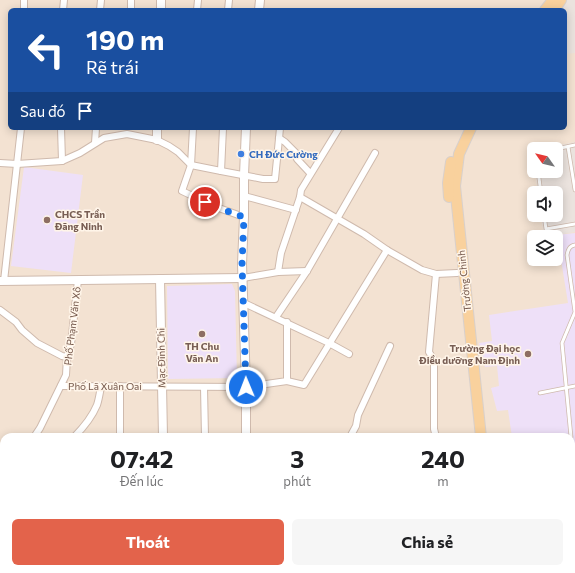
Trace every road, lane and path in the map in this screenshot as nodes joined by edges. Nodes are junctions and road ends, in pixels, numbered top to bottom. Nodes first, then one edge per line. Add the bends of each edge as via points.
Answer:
1 (553, 0) edge
2 (547, 8) edge
3 (21, 130) edge
4 (61, 130) edge
5 (96, 130) edge
6 (157, 130) edge
7 (193, 130) edge
8 (223, 130) edge
9 (246, 130) edge
10 (280, 130) edge
11 (338, 130) edge
12 (462, 130) edge
13 (470, 130) edge
14 (127, 131) edge
15 (279, 138) junction
16 (156, 140) junction
17 (95, 143) junction
18 (575, 146) edge
19 (568, 147) junction
20 (563, 148) edge
21 (375, 153) dead end
22 (62, 161) junction
23 (0, 163) edge
24 (16, 164) junction
25 (192, 164) junction
26 (221, 172) junction
27 (310, 174) junction
28 (244, 175) junction
29 (575, 190) edge
30 (244, 196) junction
31 (300, 197) junction
32 (296, 210) junction
33 (244, 217) junction
34 (337, 218) junction
35 (545, 222) edge
36 (575, 224) edge
37 (575, 245) edge
38 (387, 250) junction
39 (307, 271) junction
40 (278, 272) junction
41 (457, 273) junction
42 (436, 274) junction
43 (243, 278) junction
44 (160, 279) junction
45 (78, 280) junction
46 (2, 281) edge
47 (244, 303) junction
48 (0, 310) edge
49 (276, 317) junction
50 (287, 322) junction
51 (329, 342) junction
52 (390, 346) dead end
53 (349, 354) dead end
54 (67, 357) junction
55 (287, 381) junction
56 (61, 386) junction
57 (101, 386) junction
58 (120, 386) junction
59 (162, 386) junction
60 (204, 386) junction
61 (575, 386) edge
62 (246, 387) junction
63 (567, 388) junction
64 (540, 393) dead end
65 (37, 433) edge
66 (78, 433) edge
67 (120, 433) edge
68 (163, 433) edge
69 (206, 433) edge
70 (246, 433) edge
71 (352, 433) edge
72 (435, 433) edge
73 (475, 433) edge
74 (481, 433) edge
75 (571, 433) edge

1 - 2 main road
3 - 24 street
4 - 22 street
5 - 17 street
6 - 16 street
7 - 25 street
8 - 26 street
9 - 28 street
10 - 15 street
11 - 27 street
12 - 41 main road, Trường Chinh via 453,151 448,183
13 - 74 main road, Trường Chinh via 459,154 454,186
14 - 16 street
14 - 17 street
15 - 27 street via 299,156 297,158
15 - 28 street via 275,180
16 - 25 street via 169,146
17 - 22 street
18 - 19 lane
19 - 20 lane
19 - 29 lane
21 - 34 street
22 - 24 street
23 - 24 street
24 - 46 street
25 - 26 street
25 - 33 street via 182,191
26 - 28 street
27 - 31 street
28 - 30 street
30 - 32 street
30 - 33 street
31 - 32 street
31 - 34 street
32 - 40 street via 281,253
33 - 43 street
34 - 38 street
34 - 39 street
35 - 36 lane via 546,229
37 - 63 lane via 568,250 567,255 575,312 562,344
38 - 42 street via 422,270
38 - 51 street
39 - 40 street
39 - 49 street
40 - 43 street
41 - 42 street
41 - 73 main road, Trường Chinh
42 - 72 street via 429,352 434,360
43 - 44 street
43 - 47 street
44 - 45 street
44 - 59 street, Mạc Đĩnh Chi
45 - 46 street
45 - 54 street, Phố Phạm Văn Xô via 71,344
47 - 49 street
47 - 62 street
48 - 54 street via 37,343
49 - 50 street
50 - 51 street
50 - 55 street
51 - 53 street
51 - 55 street, Phố Lã Xuân Oai via 304,385
52 - 71 street
54 - 56 street, Phố Phạm Văn Xô via 66,375
55 - 62 street, Phố Lã Xuân Oai
56 - 57 street, Phố Lã Xuân Oai
56 - 65 street, Phố Phạm Văn Xô
57 - 58 street, Phố Lã Xuân Oai
57 - 66 street via 97,404
58 - 59 street, Phố Lã Xuân Oai
58 - 67 street
59 - 60 street, Phố Lã Xuân Oai
59 - 68 street, Mạc Đĩnh Chi
60 - 62 street, Phố Lã Xuân Oai
60 - 69 street
61 - 63 lane
62 - 70 street
63 - 64 lane
63 - 75 lane

